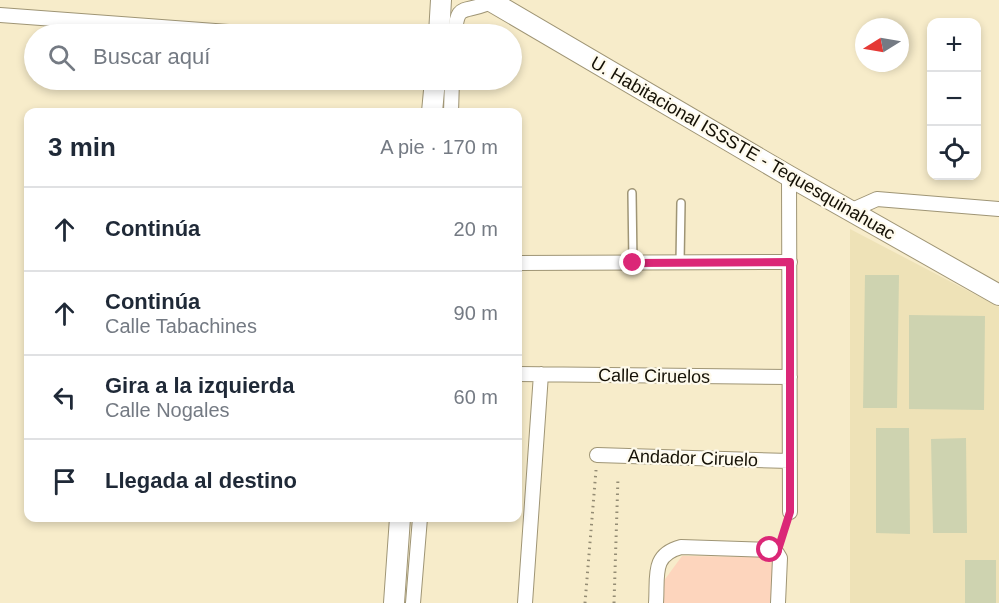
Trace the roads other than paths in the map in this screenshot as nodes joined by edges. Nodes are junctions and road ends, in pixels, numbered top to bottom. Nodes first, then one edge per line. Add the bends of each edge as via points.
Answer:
1 (441, 0) edge
2 (489, 0) edge
3 (0, 15) edge
4 (122, 24) edge
5 (440, 24) edge
6 (456, 24) edge
7 (434, 90) edge
8 (452, 90) edge
9 (432, 108) edge
10 (451, 108) edge
11 (789, 176) junction
12 (632, 193) dead end
13 (681, 202) dead end
14 (999, 209) edge
15 (850, 211) junction
16 (790, 262) junction
17 (522, 263) edge
18 (633, 263) junction
19 (680, 263) junction
20 (999, 295) edge
21 (522, 374) edge
22 (541, 374) junction
23 (790, 377) junction
24 (597, 455) road end
25 (790, 461) junction
26 (790, 512) road end
27 (400, 522) edge
28 (420, 522) edge
29 (394, 603) edge
30 (413, 603) edge
31 (525, 603) edge
32 (656, 603) edge
33 (778, 603) edge

1 - 5 street
2 - 6 street via 459,12
2 - 11 street, U. Habitacional ISSSTE - Tequesquinahuac
3 - 4 street
7 - 9 street
8 - 10 street
11 - 15 street, U. Habitacional ISSSTE - Tequesquinahuac
11 - 16 street
12 - 18 lane
13 - 19 lane
14 - 15 street via 877,200
15 - 20 street, U. Habitacional ISSSTE - Tequesquinahuac
16 - 19 street
16 - 23 street
17 - 18 street
18 - 19 street
21 - 22 street, Calle Ciruelos
22 - 23 street, Calle Ciruelos
22 - 31 street
23 - 25 street
24 - 25 street, Andador Ciruelo
25 - 26 street
27 - 29 street
28 - 30 street
32 - 33 street via 659,560 668,551 681,547 777,553

